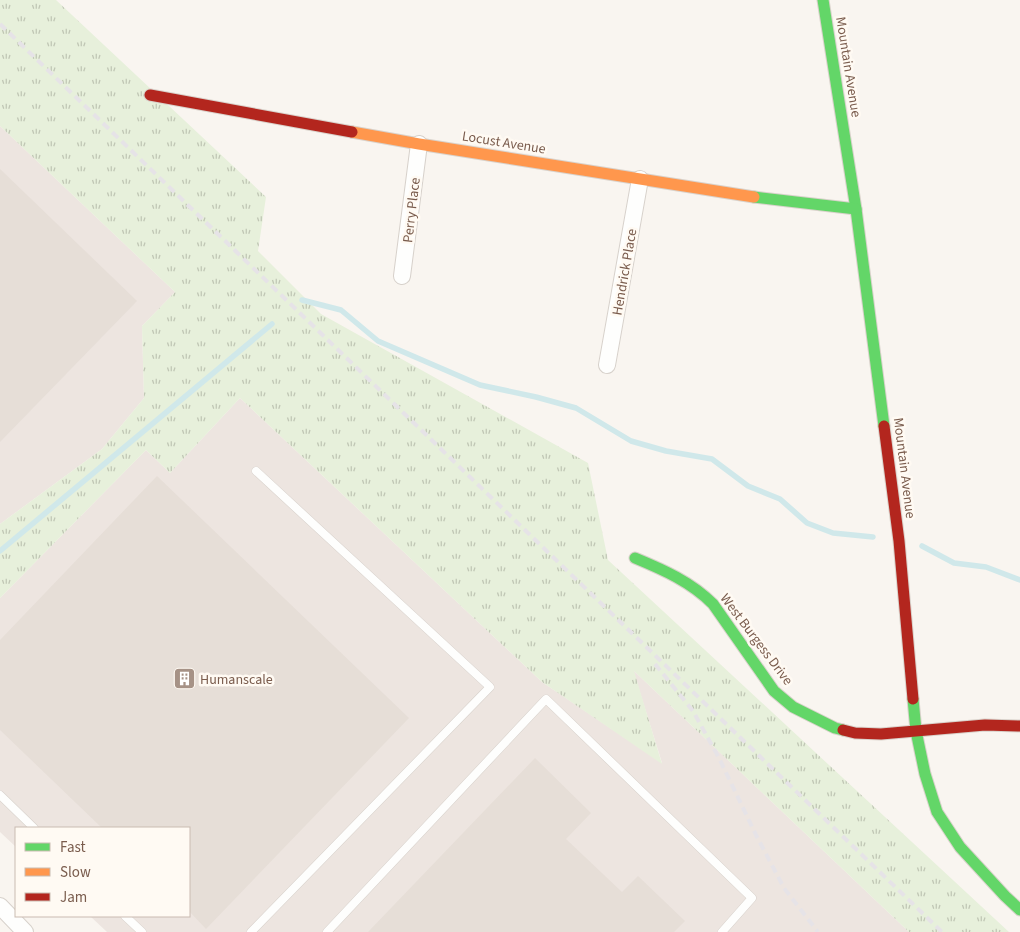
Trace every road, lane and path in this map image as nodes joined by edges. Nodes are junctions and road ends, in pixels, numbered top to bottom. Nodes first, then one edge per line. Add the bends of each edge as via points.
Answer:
1 (823, 0) edge
2 (150, 94) dead end
3 (419, 144) junction
4 (640, 179) junction
5 (856, 209) junction
6 (402, 276) dead end
7 (608, 365) dead end
8 (256, 471) dead end
9 (635, 558) dead end
10 (1020, 726) edge
11 (916, 730) junction
12 (0, 795) edge
13 (33, 827) edge
14 (0, 906) edge
15 (1020, 910) edge
16 (126, 917) edge
17 (25, 932) edge
18 (142, 932) edge
19 (251, 932) edge
20 (327, 932) edge
21 (722, 932) edge

1 - 5 street, Mountain Avenue
2 - 3 street, Locust Avenue
3 - 4 street, Locust Avenue
3 - 6 street, Perry Place
4 - 5 street, Locust Avenue
4 - 7 street, Hendrick Place
5 - 11 street, Mountain Avenue via 899,541
8 - 19 lane via 490,687
9 - 11 street, West Burgess Drive via 705,595 774,691 793,707 835,728 855,733
10 - 11 street, West Burgess Drive
11 - 15 street, Mountain Avenue via 937,812 960,847
12 - 13 lane
14 - 17 street
16 - 18 lane
20 - 21 lane via 546,700 752,898

